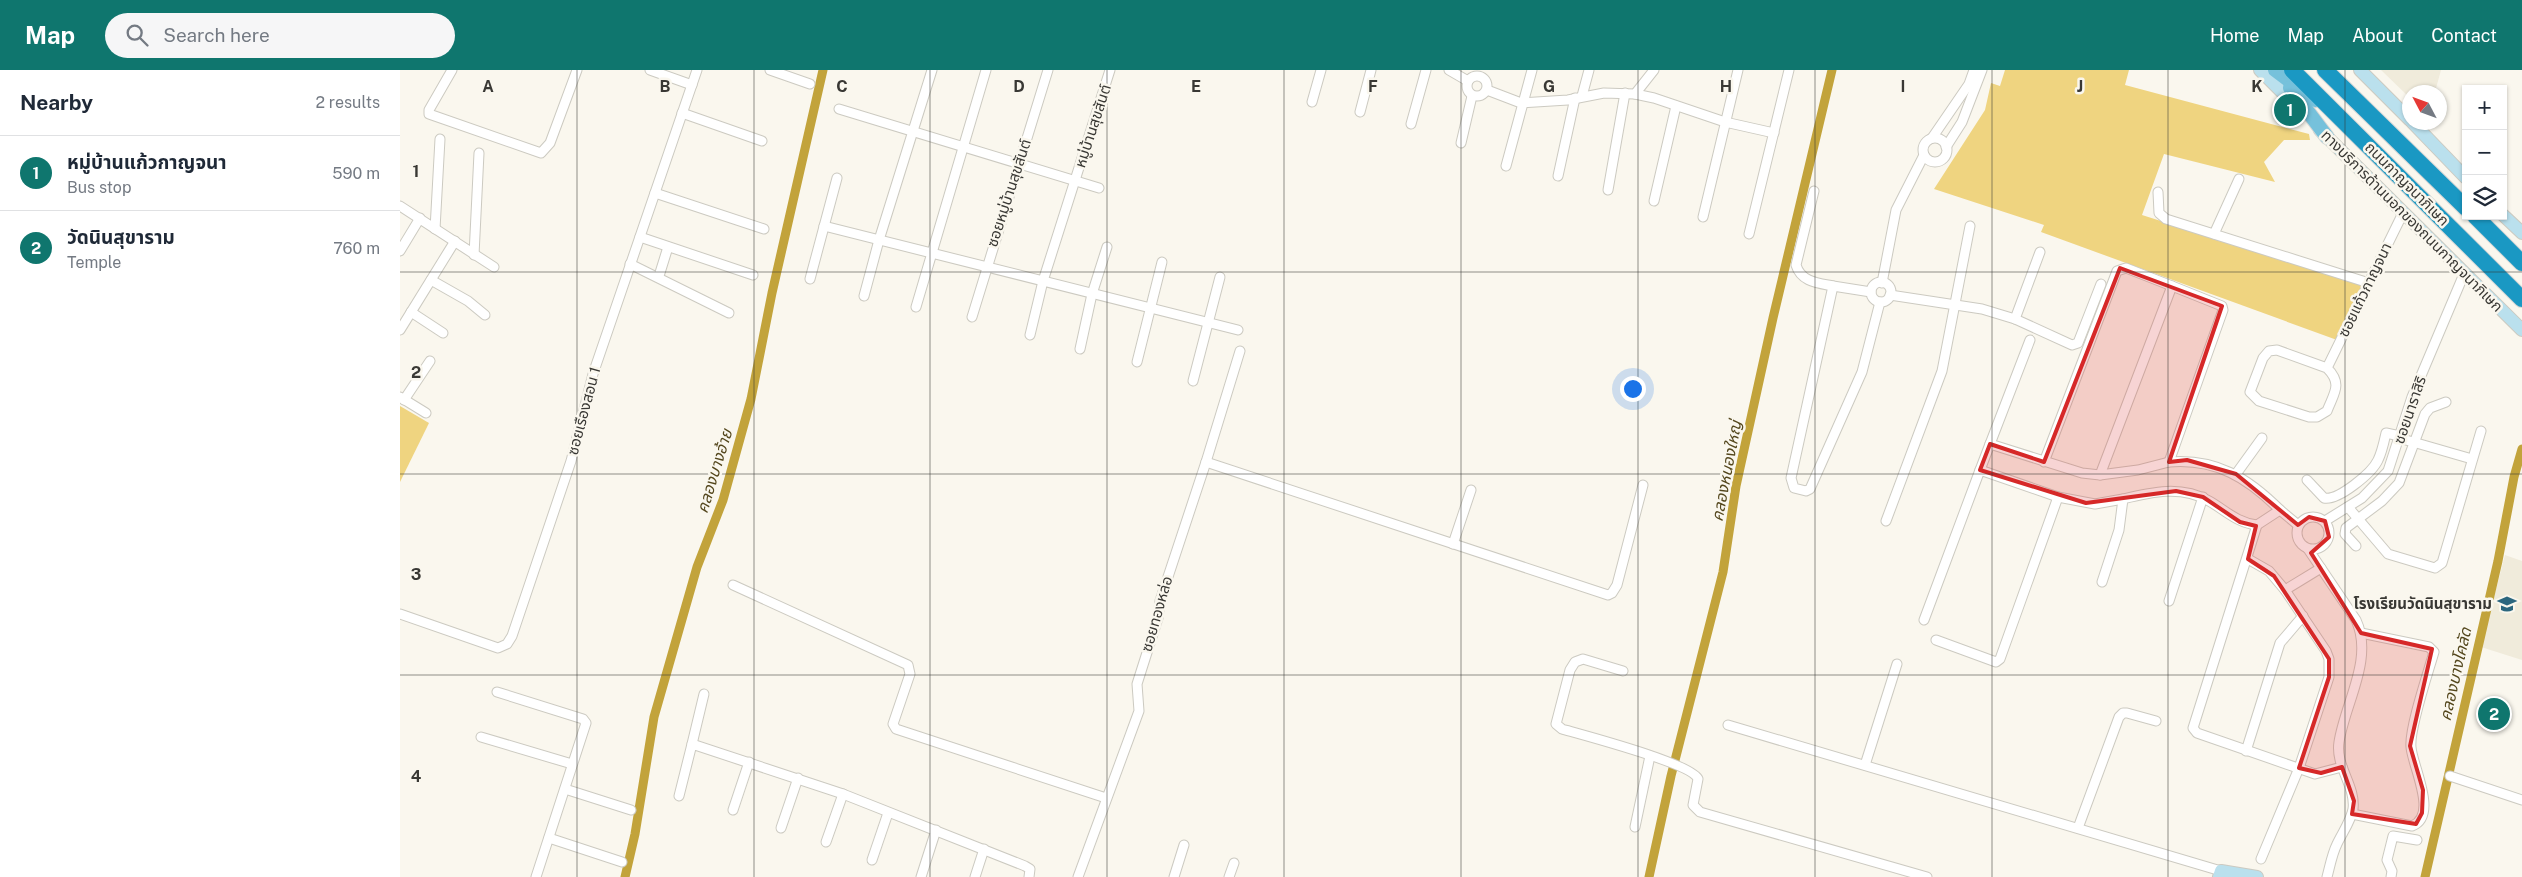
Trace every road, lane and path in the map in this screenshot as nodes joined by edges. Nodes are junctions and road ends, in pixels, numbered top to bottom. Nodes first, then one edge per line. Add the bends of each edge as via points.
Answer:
1 (452, 70) edge
2 (577, 70) edge
3 (650, 70) edge
4 (697, 70) edge
5 (770, 70) edge
6 (932, 70) edge
7 (986, 70) edge
8 (1048, 70) edge
9 (1110, 70) edge
10 (1321, 70) edge
11 (1371, 70) edge
12 (1426, 70) edge
13 (1449, 70) edge
14 (1532, 70) edge
15 (1589, 70) edge
16 (1654, 70) edge
17 (1738, 70) edge
18 (1789, 70) edge
19 (2260, 70) edge
20 (2325, 70) edge
21 (2360, 70) edge
22 (2283, 72) edge
23 (1481, 73) edge
24 (1977, 73) edge
25 (1468, 81) junction
26 (810, 84) dead end
27 (692, 85) junction
28 (1487, 90) junction
29 (1630, 94) junction
30 (1472, 96) junction
31 (1578, 97) junction
32 (1312, 102) dead end
33 (1521, 103) junction
34 (1676, 106) junction
35 (839, 109) dead end
36 (1360, 112) dead end
37 (2402, 112) edge
38 (682, 114) junction
39 (1725, 122) junction
40 (1411, 124) dead end
41 (2420, 130) edge
42 (912, 133) junction
43 (1774, 133) junction
44 (2327, 137) junction
45 (1932, 138) junction
46 (440, 140) dead end
47 (762, 141) dead end
48 (1461, 143) dead end
49 (1946, 147) junction
50 (962, 148) junction
51 (479, 153) dead end
52 (1924, 155) junction
53 (1018, 164) junction
54 (1506, 166) dead end
55 (2463, 175) edge
56 (1558, 176) dead end
57 (838, 178) dead end
58 (2239, 179) dead end
59 (1075, 181) junction
60 (1099, 188) dead end
61 (1608, 190) dead end
62 (1814, 191) dead end
63 (2158, 192) dead end
64 (655, 193) junction
65 (1654, 202) dead end
66 (2462, 204) edge
67 (400, 206) edge
68 (2403, 213) junction
69 (1703, 217) dead end
70 (420, 218) junction
71 (2507, 219) edge
72 (2479, 220) edge
73 (824, 226) junction
74 (1970, 226) dead end
75 (764, 228) dead end
76 (435, 229) junction
77 (2522, 233) edge
78 (1749, 234) dead end
79 (2214, 234) junction
80 (640, 237) junction
81 (879, 240) junction
82 (455, 241) junction
83 (668, 247) junction
84 (1107, 247) dead end
85 (400, 250) edge
86 (2040, 252) dead end
87 (931, 253) junction
88 (474, 255) junction
89 (1162, 262) dead end
90 (2522, 263) edge
91 (630, 264) junction
92 (494, 267) dead end
93 (986, 267) junction
94 (2464, 274) junction
95 (753, 275) dead end
96 (659, 276) junction
97 (1220, 277) dead end
98 (810, 279) dead end
99 (431, 280) junction
100 (1043, 281) junction
101 (1882, 283) junction
102 (2369, 283) junction
103 (2101, 284) dead end
104 (1833, 286) junction
105 (2172, 286) junction
106 (1871, 292) junction
107 (1092, 294) junction
108 (1890, 295) junction
109 (864, 296) dead end
110 (2519, 296) edge
111 (1880, 302) junction
112 (1955, 304) junction
113 (916, 307) dead end
114 (1151, 308) junction
115 (411, 312) junction
116 (729, 313) dead end
117 (485, 315) dead end
118 (972, 317) dead end
119 (2015, 319) junction
120 (1208, 323) junction
121 (2517, 325) edge
122 (400, 330) edge
123 (1238, 330) dead end
124 (443, 333) dead end
125 (1030, 335) dead end
126 (2030, 340) dead end
127 (1080, 349) dead end
128 (1240, 351) dead end
129 (430, 361) dead end
130 (1137, 362) dead end
131 (2327, 368) junction
132 (1193, 380) dead end
133 (402, 398) edge
134 (2446, 402) dead end
135 (426, 413) dead end
136 (2481, 431) dead end
137 (2400, 437) junction
138 (2262, 438) dead end
139 (2414, 442) junction
140 (1990, 444) junction
141 (2472, 459) junction
142 (1206, 462) junction
143 (2044, 462) junction
144 (2169, 462) junction
145 (1980, 470) junction
146 (2236, 474) junction
147 (2100, 475) junction
148 (2307, 480) dead end
149 (1643, 486) dead end
150 (1471, 490) dead end
151 (2058, 497) junction
152 (2203, 498) junction
153 (2123, 499) junction
154 (2348, 507) junction
155 (2280, 510) junction
156 (2358, 518) junction
157 (1886, 521) dead end
158 (2324, 521) junction
159 (2257, 524) junction
160 (2298, 525) junction
161 (1453, 544) junction
162 (2356, 546) dead end
163 (2308, 549) junction
164 (2248, 559) junction
165 (2321, 568) junction
166 (2102, 582) dead end
167 (733, 585) dead end
168 (2284, 590) junction
169 (2168, 602) dead end
170 (400, 614) edge
171 (2303, 616) junction
172 (1924, 620) dead end
173 (2361, 633) junction
174 (1936, 640) dead end
175 (1896, 664) dead end
176 (1623, 671) dead end
177 (497, 692) dead end
178 (704, 694) dead end
179 (2156, 720) dead end
180 (1728, 725) dead end
181 (481, 737) dead end
182 (692, 744) junction
183 (2246, 751) junction
184 (1650, 756) junction
185 (749, 762) junction
186 (572, 764) junction
187 (1865, 765) junction
188 (2342, 767) junction
189 (2299, 768) junction
190 (2450, 776) dead end
191 (798, 778) junction
192 (565, 789) junction
193 (843, 794) junction
194 (679, 796) dead end
195 (1106, 798) junction
196 (2522, 800) edge
197 (631, 810) dead end
198 (733, 810) dead end
199 (888, 813) junction
200 (2352, 814) junction
201 (1635, 827) dead end
202 (781, 828) dead end
203 (2078, 828) junction
204 (936, 830) junction
205 (549, 838) junction
206 (2417, 840) dead end
207 (826, 842) dead end
208 (1184, 845) dead end
209 (984, 849) junction
210 (2261, 859) dead end
211 (872, 860) dead end
212 (622, 862) dead end
213 (1234, 863) dead end
214 (2220, 874) edge
215 (536, 877) edge
216 (921, 877) edge
217 (975, 877) edge
218 (1029, 877) edge
219 (1078, 877) edge
220 (1174, 877) edge
221 (1229, 877) edge
222 (1927, 877) edge
223 (2257, 877) edge
224 (2327, 877) edge
225 (2391, 877) edge

1 - 2 street via 429,114 541,154 550,143
3 - 27 street
4 - 27 street, ซอยเรืองสอน 1
5 - 26 street
6 - 42 street
7 - 50 street
8 - 53 street, ซอยหมู่บ้านสุขสันต์
9 - 59 street, หมู่บ้านสุขสันต์
10 - 32 street
11 - 36 street
12 - 40 street
13 - 25 street
14 - 33 street
15 - 31 street
16 - 29 street
17 - 39 street
18 - 43 street
19 - 44 main road, ทางบริการด้านนอกของถนนกาญจนาภิเษก
20 - 66 highway, ถนนกาญจนาภิเษก
21 - 37 main road
22 - 44 main road
22 - 110 highway, ถนนกาญจนาภิเษก via 2344,121
23 - 25 street
23 - 28 street
24 - 45 street
24 - 49 street via 1962,122
25 - 30 street via 1466,88
27 - 38 street, ซอยเรืองสอน 1
28 - 30 street via 1479,96
28 - 33 street
29 - 31 street
29 - 34 street
29 - 61 street
30 - 48 street
31 - 33 street
31 - 56 street
33 - 54 street
34 - 39 street
34 - 65 street
35 - 42 street, หมู่บ้านสุขสันต์
38 - 47 street
38 - 64 street, ซอยเรืองสอน 1
39 - 43 street
39 - 69 street
41 - 55 main road
42 - 50 street, หมู่บ้านสุขสันต์
42 - 81 street
43 - 78 street
44 - 68 main road, ทางบริการด้านนอกของถนนกาญจนาภิเษก
45 - 49 street via 1942,140
45 - 52 street via 1924,145
46 - 76 street
49 - 52 street via 1946,155 1938,161
50 - 53 street, หมู่บ้านสุขสันต์
50 - 87 street
51 - 88 street
52 - 101 street via 1896,210
53 - 59 street, หมู่บ้านสุขสันต์
53 - 93 street, ซอยหมู่บ้านสุขสันต์
57 - 73 street
58 - 79 street
59 - 60 street, หมู่บ้านสุขสันต์
59 - 100 street, หมู่บ้านสุขสันต์
62 - 104 street via 1796,265 1798,272 1808,280
63 - 79 street via 2158,208 2162,216
64 - 75 street
64 - 80 street, ซอยเรืองสอน 1
67 - 70 street
68 - 94 main road, ทางบริการด้านนอกของถนนกาญจนาภิเษก
68 - 102 street, ซอยแก้วกาญจนา
70 - 76 street
70 - 85 street
71 - 77 main road
72 - 90 highway, ถนนกาญจนาภิเษก
73 - 81 street
73 - 98 street
74 - 112 street
76 - 82 street
79 - 102 street
80 - 83 street
80 - 91 street, ซอยเรืองสอน 1
81 - 87 street
81 - 109 street
82 - 88 street
82 - 99 street
83 - 95 street
83 - 96 street
84 - 107 street
86 - 119 street
87 - 93 street
87 - 113 street
88 - 92 street
89 - 114 street
91 - 96 street
91 - 170 street, ซอยเรืองสอน 1 via 593,374 572,461 512,636 498,648
93 - 100 street
93 - 118 street, ซอยหมู่บ้านสุขสันต์
94 - 121 main road, ทางบริการด้านนอกของถนนกาญจนาภิเษก
94 - 137 street, ซอยนาราสิริ via 2412,397
96 - 116 street
97 - 120 street
99 - 115 street
99 - 117 street via 468,301
100 - 107 street
100 - 125 street, หมู่บ้านสุขสันต์
101 - 106 street via 1876,284
101 - 108 street via 1890,288
102 - 131 street, ซอยแก้วกาญจนา
103 - 119 street via 2078,343 2074,345
104 - 106 street
104 - 111 street via 1791,478 1794,488 1810,489 1862,372
105 - 143 street via 2126,268 2117,271
105 - 144 street via 2222,306 2223,310
105 - 147 street
106 - 111 street via 1874,300
107 - 114 street
107 - 127 street
108 - 111 street
108 - 112 street
112 - 119 street
112 - 157 street via 1942,371
114 - 120 street
114 - 130 street
115 - 122 street
115 - 124 street
120 - 123 street
120 - 132 street
126 - 140 street
128 - 142 street, ซอยทองหล่อ
129 - 133 street
131 - 131 street via 2276,350 2269,351 2263,358 2250,392 2258,401 2317,417 2327,411 2337,385 2335,376
133 - 135 street
134 - 139 street via 2430,408 2425,414
136 - 141 street
137 - 139 street
137 - 148 street via 2386,433 2378,461 2372,469 2336,496 2324,498
137 - 154 street, ซอยนาราสิริ via 2388,471 2367,494
138 - 146 street
139 - 141 street
139 - 156 street via 2399,484
140 - 143 street
140 - 145 street
141 - 156 street via 2439,566 2434,568 2388,554
142 - 161 street
142 - 195 street, ซอยทองหล่อ via 1178,542 1143,661 1137,684 1139,711
143 - 147 street
144 - 146 street via 2187,460
144 - 147 street
145 - 151 street
145 - 172 street
146 - 155 street via 2260,490
149 - 161 street via 1617,585 1608,595
150 - 161 street
151 - 153 street via 2094,504
151 - 174 street via 2000,659 1990,662
152 - 153 street via 2166,490
152 - 159 street via 2240,522
152 - 169 street
153 - 166 street via 2119,530
154 - 156 street
154 - 158 street, ซอยนาราสิริ
155 - 159 street
155 - 160 street
156 - 162 street via 2344,531
158 - 160 street, ซอยนาราสิริ via 2314,516
158 - 163 street via 2329,532 2326,542 2318,549
159 - 164 street
160 - 163 street via 2297,539
163 - 165 street
164 - 168 street via 2269,571
164 - 183 street via 2193,728 2196,733
165 - 168 street
165 - 173 street via 2356,620
167 - 195 street via 908,665 910,674 893,724 896,729
168 - 171 street
171 - 183 street via 2280,644
171 - 189 street via 2326,651 2330,666
173 - 188 street via 2362,657 2338,744
173 - 200 street via 2429,647 2434,652 2410,746 2423,790 2420,821 2412,826
175 - 187 street
176 - 184 street via 1583,659 1574,662 1555,723 1562,729
177 - 186 street via 583,719 586,726
178 - 182 street
179 - 203 street via 2127,713 2119,717
180 - 187 street
181 - 186 street
182 - 185 street
182 - 194 street
183 - 189 street
184 - 201 street
184 - 222 street via 1697,777 1693,805 1697,810
185 - 191 street
185 - 198 street
186 - 192 street
187 - 203 street
188 - 189 street via 2321,774
188 - 200 street via 2354,800
189 - 210 street
190 - 196 street
191 - 193 street
191 - 202 street
192 - 197 street
192 - 205 street
193 - 199 street
193 - 207 street
195 - 219 street, ซอยทองหล่อ
199 - 204 street
199 - 211 street
200 - 224 street via 2336,845
203 - 214 street
204 - 209 street
204 - 216 street
205 - 212 street
205 - 215 street
206 - 225 street via 2393,836 2387,860
208 - 220 street
209 - 217 street
209 - 218 street via 1030,869
213 - 221 street
214 - 223 main road

